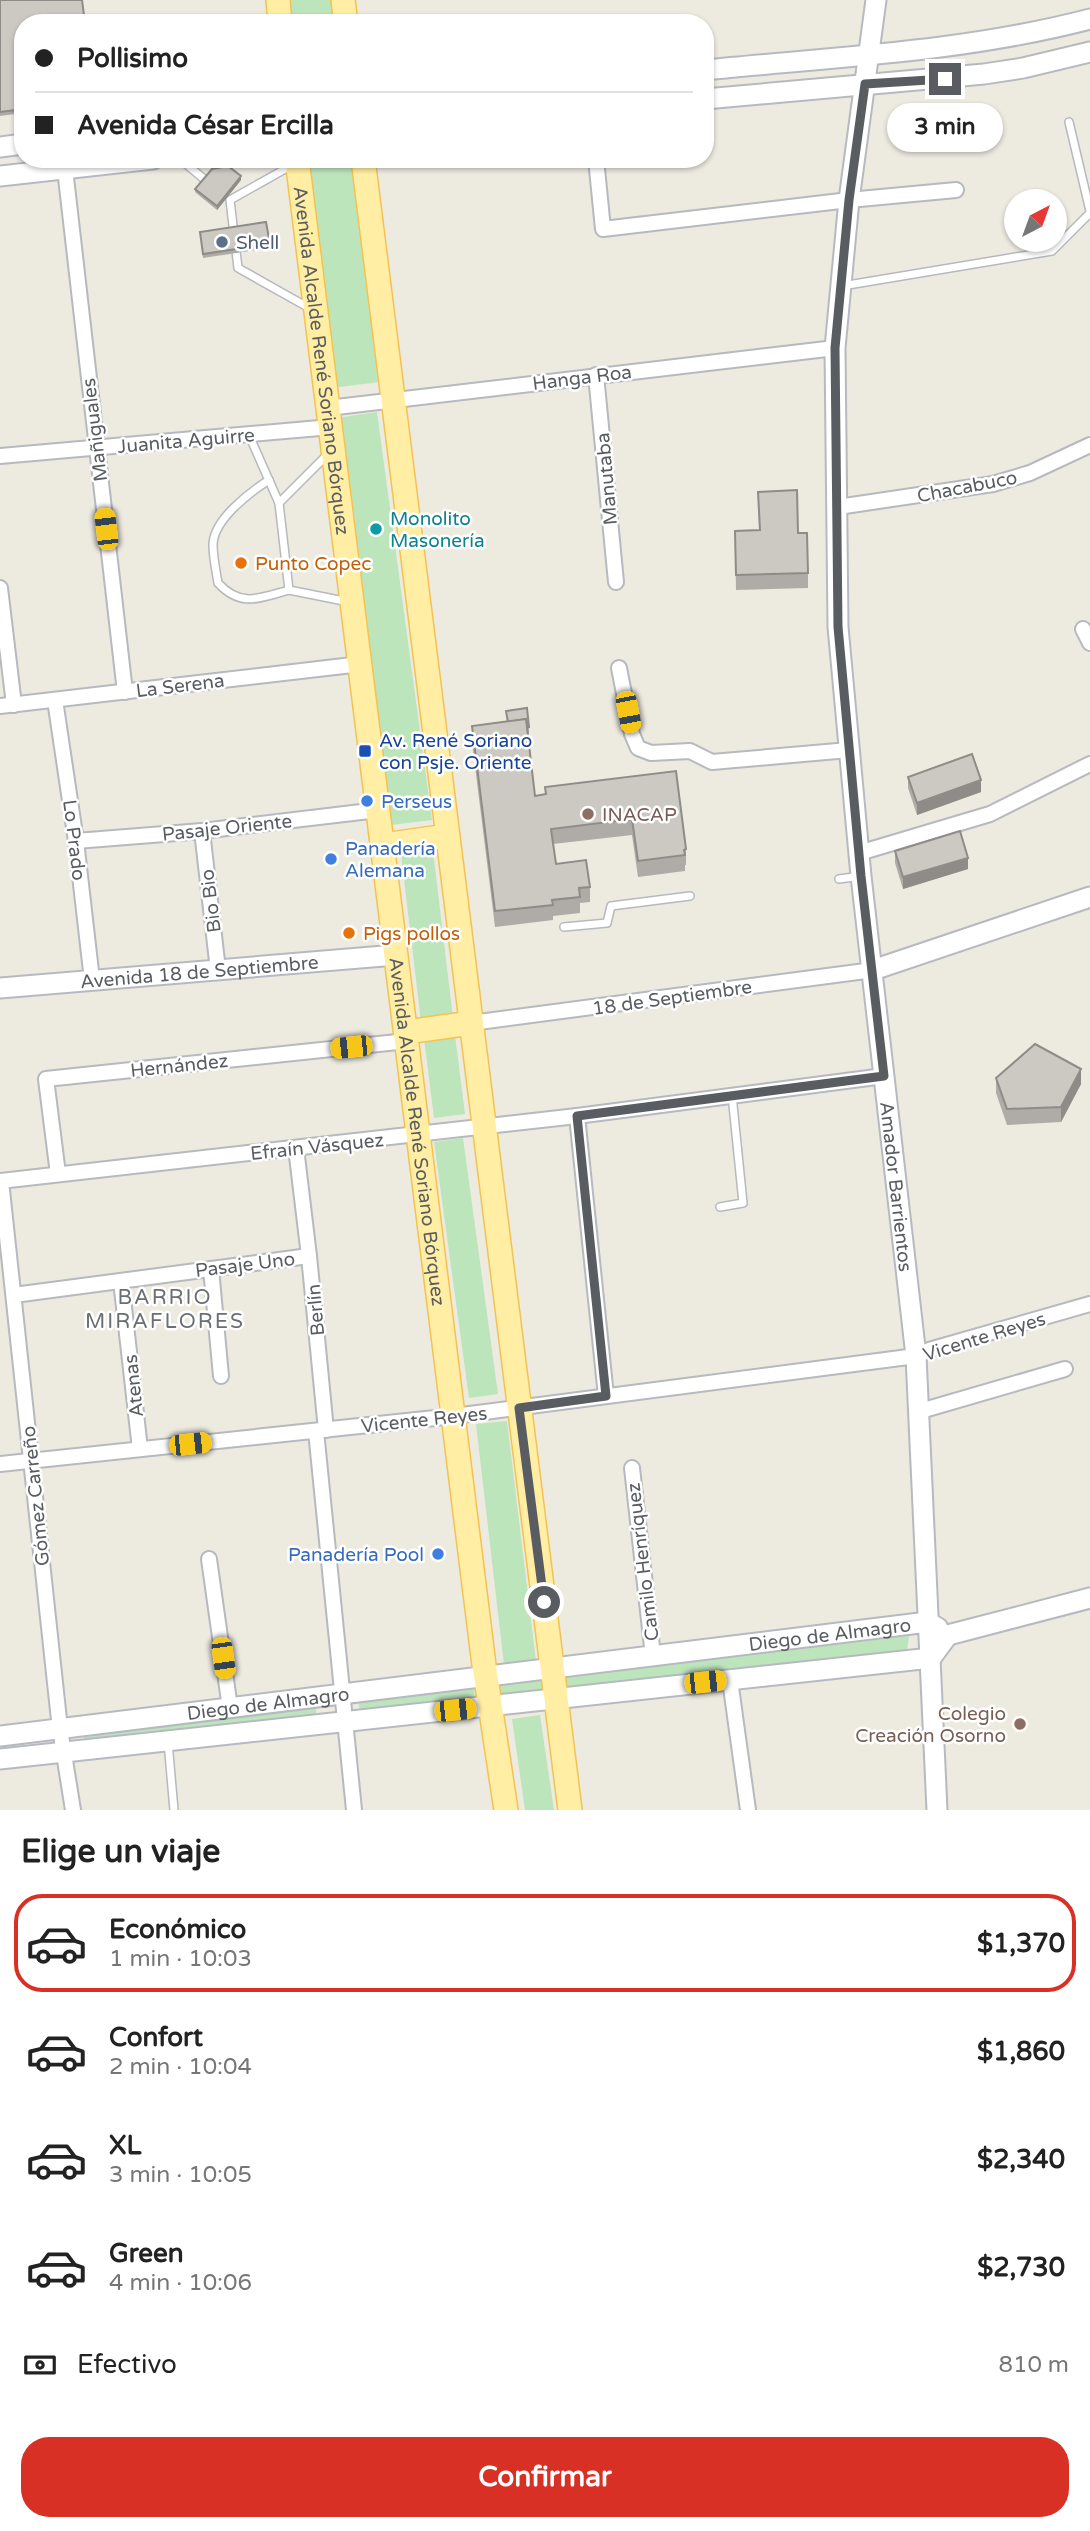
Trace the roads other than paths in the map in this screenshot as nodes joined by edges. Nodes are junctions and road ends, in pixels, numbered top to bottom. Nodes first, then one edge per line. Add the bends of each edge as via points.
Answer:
1 (876, 0) edge
2 (1090, 19) edge
3 (1029, 33) junction
4 (1090, 52) edge
5 (867, 53) junction
6 (1037, 65) junction
7 (714, 69) edge
8 (865, 84) junction
9 (714, 98) edge
10 (1069, 122) dead end
11 (48, 168) edge
12 (60, 168) edge
13 (191, 168) edge
14 (284, 168) edge
15 (299, 168) edge
16 (364, 168) edge
17 (597, 168) edge
18 (0, 176) edge
19 (956, 190) dead end
20 (230, 200) junction
21 (849, 200) junction
22 (1090, 212) edge
23 (841, 286) junction
24 (316, 312) junction
25 (835, 348) junction
26 (596, 375) junction
27 (393, 400) junction
28 (331, 428) junction
29 (249, 434) junction
30 (1090, 445) edge
31 (96, 448) junction
32 (0, 456) edge
33 (269, 480) junction
34 (279, 503) junction
35 (838, 508) junction
36 (616, 582) dead end
37 (0, 588) edge
38 (289, 590) junction
39 (352, 603) junction
40 (1083, 629) dead end
41 (1090, 643) edge
42 (361, 664) junction
43 (620, 668) dead end
44 (125, 692) junction
45 (55, 700) junction
46 (7, 706) edge
47 (849, 750) junction
48 (1090, 764) edge
49 (378, 810) junction
50 (202, 831) junction
51 (447, 836) junction
52 (76, 841) junction
53 (383, 845) junction
54 (859, 853) junction
55 (861, 876) junction
56 (839, 879) dead end
57 (690, 896) dead end
58 (1090, 897) edge
59 (564, 928) dead end
60 (396, 955) junction
61 (218, 970) junction
62 (873, 970) junction
63 (92, 981) junction
64 (0, 988) edge
65 (471, 1023) junction
66 (407, 1037) junction
67 (884, 1076) junction
68 (732, 1095) junction
69 (577, 1116) junction
70 (484, 1127) junction
71 (418, 1134) junction
72 (296, 1149) junction
73 (58, 1174) junction
74 (1, 1181) edge
75 (720, 1207) dead end
76 (309, 1256) junction
77 (211, 1269) junction
78 (121, 1280) junction
79 (14, 1295) junction
80 (1090, 1304) edge
81 (916, 1356) junction
82 (1065, 1369) dead end
83 (221, 1376) dead end
84 (606, 1396) junction
85 (519, 1408) junction
86 (918, 1412) junction
87 (454, 1416) junction
88 (321, 1430) junction
89 (139, 1450) junction
90 (32, 1461) junction
91 (0, 1464) edge
92 (632, 1468) dead end
93 (209, 1559) dead end
94 (1090, 1598) edge
95 (928, 1622) junction
96 (948, 1635) junction
97 (726, 1647) junction
98 (653, 1656) junction
99 (931, 1658) junction
100 (552, 1669) junction
101 (486, 1677) junction
102 (730, 1680) junction
103 (343, 1695) junction
104 (556, 1699) junction
105 (490, 1706) junction
106 (230, 1708) junction
107 (345, 1721) junction
108 (60, 1729) junction
109 (0, 1736) edge
110 (167, 1741) junction
111 (64, 1752) junction
112 (0, 1759) edge
113 (73, 1810) edge
114 (174, 1810) edge
115 (354, 1810) edge
116 (506, 1810) edge
117 (570, 1810) edge
118 (748, 1810) edge
119 (937, 1810) edge

1 - 5 main road, Amador Barrientos
2 - 3 main road
3 - 5 main road via 954,46
3 - 6 main road via 1044,50
4 - 6 main road
5 - 7 main road
5 - 8 main road, Amador Barrientos
6 - 8 main road via 971,76
8 - 9 main road
8 - 21 main road, Amador Barrientos
10 - 22 lane
11 - 18 main road
12 - 31 street, Mañiguales
13 - 20 lane
14 - 20 lane
15 - 24 main road, Avenida Alcalde René Soriano Bórquez
16 - 27 main road
17 - 21 street via 603,229
19 - 21 street
20 - 24 lane via 238,268
21 - 23 main road, Amador Barrientos
22 - 23 lane via 1052,251
23 - 25 main road, Amador Barrientos
24 - 28 main road, Avenida Alcalde René Soriano Bórquez
25 - 26 street, Hanga Roa
25 - 35 main road, Amador Barrientos
26 - 27 street, Hanga Roa
26 - 36 street, Manutaba
27 - 28 street, Hanga Roa
27 - 51 main road
28 - 29 street, Juanita Aguirre
28 - 34 lane
28 - 39 main road, Avenida Alcalde René Soriano Bórquez
29 - 31 street, Juanita Aguirre
29 - 33 lane
30 - 35 street, Chacabuco via 1030,473 993,484
31 - 32 street, Juanita Aguirre
31 - 44 street, Mañiguales
33 - 34 lane
33 - 38 lane via 241,500 212,542 218,583 231,594 251,600
34 - 38 lane
35 - 47 main road, Amador Barrientos via 838,627
37 - 46 street
38 - 39 lane
39 - 42 main road, Avenida Alcalde René Soriano Bórquez
40 - 41 street
42 - 44 street, La Serena
42 - 49 main road, Avenida Alcalde René Soriano Bórquez
43 - 47 street via 632,734 638,748 651,753 690,751 712,762
44 - 45 street, La Serena
45 - 46 street, La Serena
45 - 52 street, Lo Prado
47 - 54 main road, Amador Barrientos
48 - 54 street via 990,814
49 - 50 street, Pasaje Oriente
49 - 53 main road, Avenida Alcalde René Soriano Bórquez
50 - 52 street, Pasaje Oriente
50 - 61 street, Bio Bio
51 - 53 main road
51 - 65 main road
52 - 63 street, Lo Prado
53 - 60 main road, Avenida Alcalde René Soriano Bórquez
54 - 55 main road, Amador Barrientos
55 - 56 lane
55 - 62 main road, Amador Barrientos
57 - 59 lane via 611,906 607,923
58 - 62 main road
60 - 61 main road, Avenida 18 de Septiembre
60 - 66 main road, Avenida Alcalde René Soriano Bórquez
61 - 63 main road, Avenida 18 de Septiembre
62 - 65 street, 18 de Septiembre
62 - 67 main road, Amador Barrientos
63 - 64 main road, Avenida 18 de Septiembre
65 - 66 main road
65 - 70 main road
66 - 71 main road, Avenida Alcalde René Soriano Bórquez
66 - 73 street, Hernández via 46,1079
67 - 68 street, Efraín Vásquez
67 - 81 main road, Amador Barrientos
68 - 69 street, Efraín Vásquez
68 - 75 lane via 743,1203
69 - 70 street, Efraín Vásquez
69 - 84 street
70 - 71 street, Efraín Vásquez
70 - 85 main road
71 - 72 street, Efraín Vásquez
71 - 87 main road, Avenida Alcalde René Soriano Bórquez
72 - 73 street, Efraín Vásquez
72 - 76 street, Berlín
73 - 74 street, Efraín Vásquez
74 - 79 street, Gómez Carreño
76 - 77 street, Pasaje Uno
76 - 88 street, Berlín
77 - 78 street, Pasaje Uno
77 - 83 street
78 - 79 street, Pasaje Uno
78 - 89 street, Atenas
79 - 90 street, Gómez Carreño
80 - 81 street, Vicente Reyes
81 - 84 street, Vicente Reyes
81 - 86 main road, Amador Barrientos
82 - 86 street
84 - 85 street, Vicente Reyes
85 - 87 street, Vicente Reyes
85 - 100 main road
86 - 95 main road, Amador Barrientos
87 - 88 street, Vicente Reyes
87 - 101 main road, Avenida Alcalde René Soriano Bórquez
88 - 89 street, Vicente Reyes
88 - 103 street, Berlín
89 - 90 street, Vicente Reyes
90 - 91 street, Vicente Reyes
90 - 108 street, Gómez Carreño
92 - 98 street, Camilo Henríquez
93 - 106 street
94 - 96 main road
95 - 96 main road, Diego de Almagro
95 - 97 main road, Diego de Almagro
95 - 99 main road, Amador Barrientos
96 - 99 main road, Diego de Almagro
97 - 98 main road, Diego de Almagro
97 - 102 main road
98 - 100 main road, Diego de Almagro
99 - 102 main road, Diego de Almagro
99 - 119 main road, Amador Barrientos
100 - 101 main road, Diego de Almagro
100 - 104 main road
101 - 103 main road, Diego de Almagro
101 - 105 main road, Avenida Alcalde René Soriano Bórquez
102 - 104 main road, Diego de Almagro
102 - 118 street
103 - 106 main road, Diego de Almagro
103 - 107 street, Berlín
104 - 105 main road, Diego de Almagro
104 - 117 main road
105 - 107 main road, Diego de Almagro
105 - 116 main road, Avenida Alcalde René Soriano Bórquez
106 - 108 main road, Diego de Almagro
107 - 110 main road, Diego de Almagro
107 - 115 street, Berlín
108 - 109 main road, Diego de Almagro
108 - 111 street, Gómez Carreño
110 - 111 main road, Diego de Almagro
110 - 114 lane
111 - 112 main road, Diego de Almagro
111 - 113 street, Gómez Carreño

